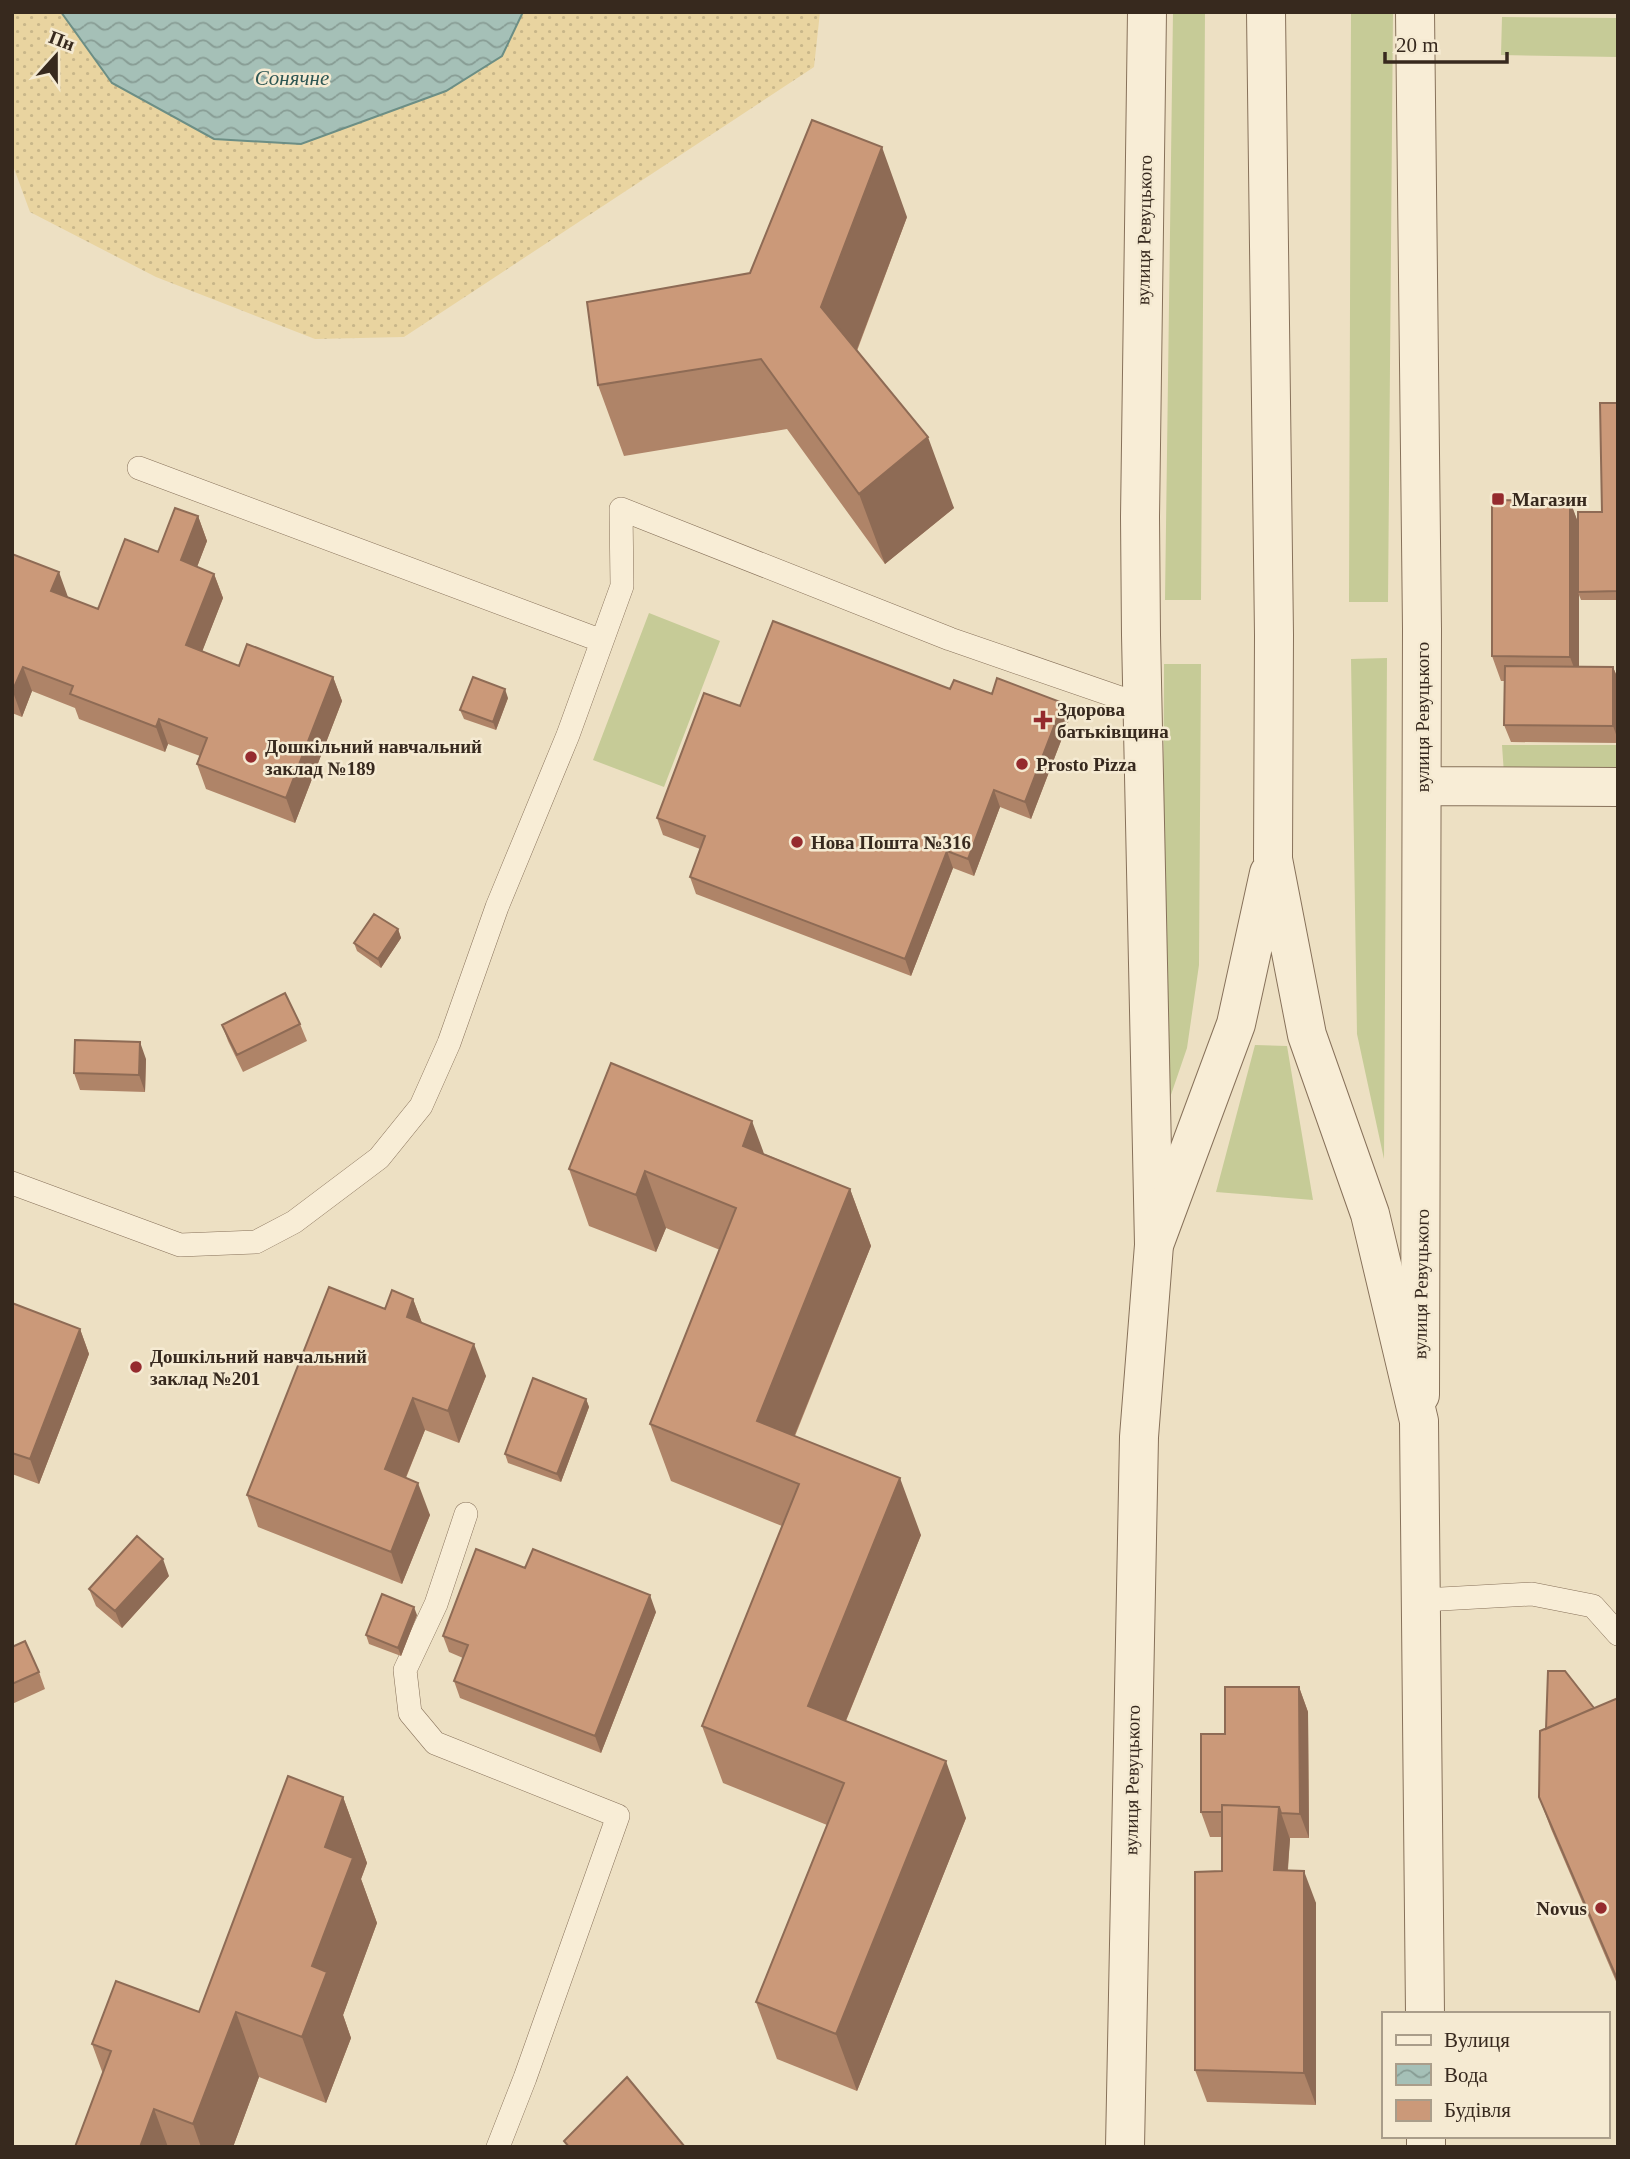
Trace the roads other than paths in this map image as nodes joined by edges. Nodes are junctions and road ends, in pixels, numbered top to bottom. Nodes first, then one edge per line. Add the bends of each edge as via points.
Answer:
1 (1147, 12) edge
2 (1266, 12) edge
3 (1415, 12) edge
4 (139, 468) dead end
5 (602, 641) junction
6 (1144, 706) junction
7 (1422, 786) junction
8 (1618, 787) edge
9 (1273, 859) junction
10 (12, 1183) edge
11 (1154, 1245) junction
12 (1419, 1421) junction
13 (466, 1514) dead end
14 (1423, 1600) junction
15 (1618, 1634) edge
16 (1425, 2012) edge
17 (498, 2147) edge
18 (1125, 2147) edge

1 - 6 street, вулиця Ревуцького via 1140,517
2 - 9 street, вулиця Ревуцького
3 - 7 street, вулиця Ревуцького
4 - 5 lane
5 - 6 lane via 622,586 621,509 950,639
5 - 10 lane via 497,907 449,1043 421,1105 379,1158 294,1222 256,1242 180,1245
6 - 11 street, вулиця Ревуцького
7 - 8 street
7 - 12 street, вулиця Ревуцького
9 - 11 street, вулиця Ревуцького via 1236,1024
9 - 12 street, вулиця Ревуцького via 1307,1035 1370,1214
11 - 18 street, вулиця Ревуцького via 1139,1437
12 - 14 street, вулиця Ревуцького
13 - 17 lane via 436,1604 405,1670 411,1713 435,1742 618,1816
14 - 15 lane via 1532,1594 1593,1606
14 - 16 street, вулиця Ревуцького

